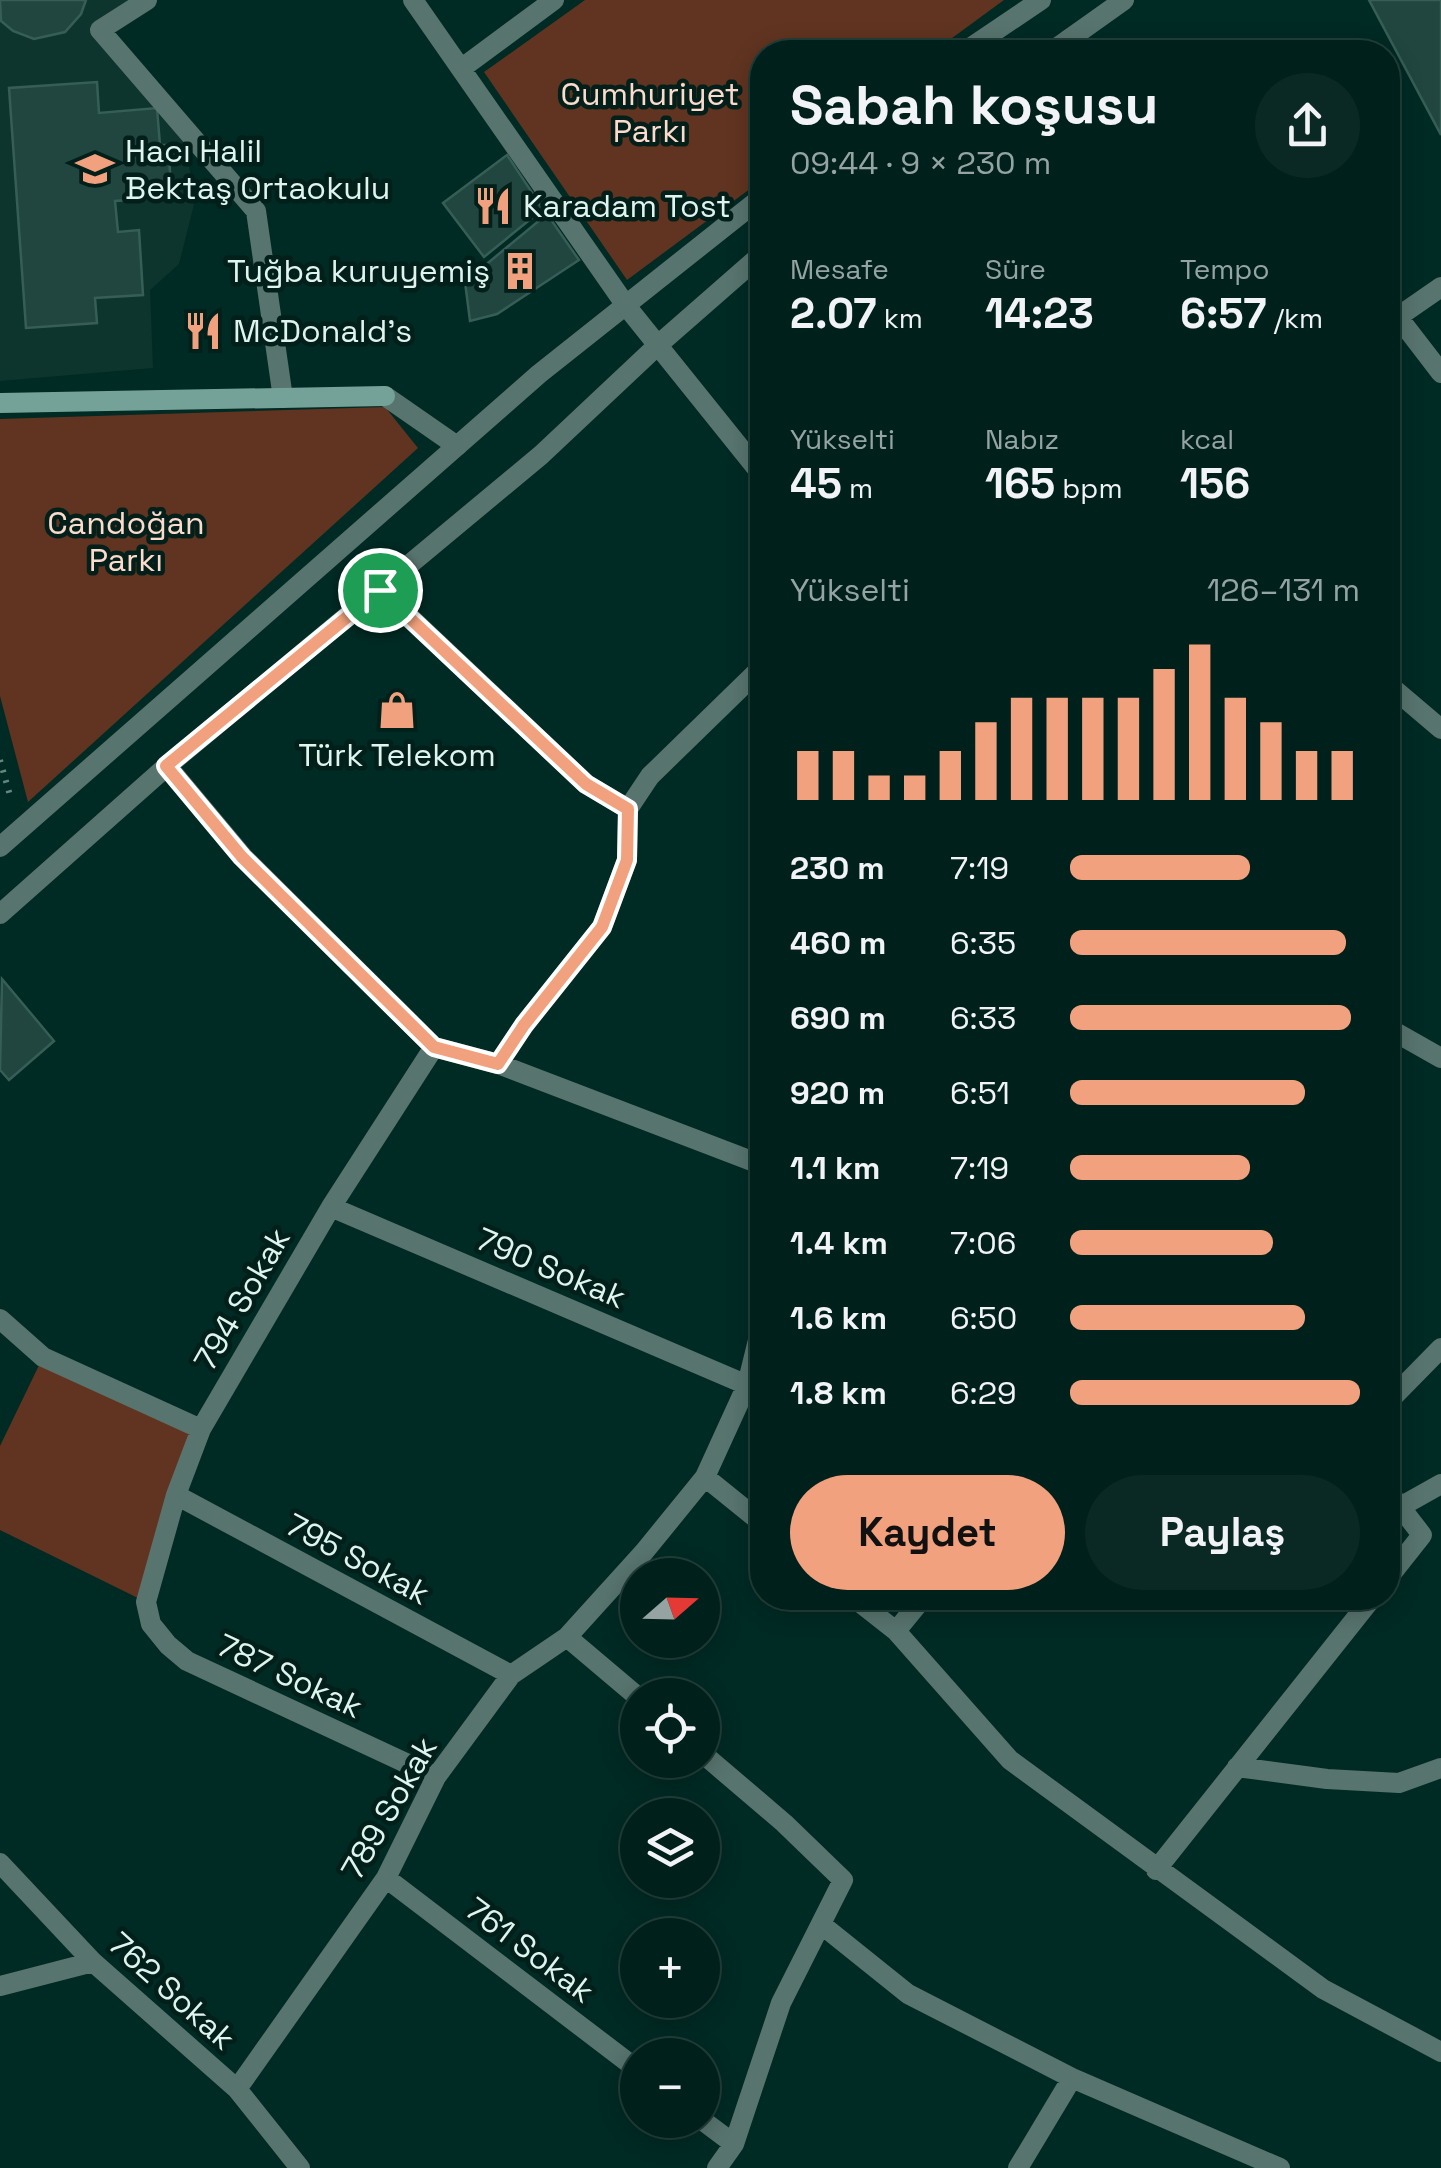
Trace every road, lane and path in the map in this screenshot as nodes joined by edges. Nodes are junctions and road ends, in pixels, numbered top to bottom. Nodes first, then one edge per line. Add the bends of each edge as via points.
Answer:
1 (147, 0) edge
2 (413, 0) edge
3 (554, 0) edge
4 (1041, 0) edge
5 (1124, 0) edge
6 (982, 40) edge
7 (1081, 40) edge
8 (462, 68) junction
9 (750, 208) edge
10 (750, 264) edge
11 (1441, 287) edge
12 (627, 308) junction
13 (1400, 315) edge
14 (1400, 328) edge
15 (658, 344) junction
16 (1441, 373) edge
17 (283, 398) junction
18 (0, 403) edge
19 (458, 446) junction
20 (750, 460) edge
21 (380, 590) junction
22 (750, 679) edge
23 (1400, 694) edge
24 (1441, 728) edge
25 (166, 766) junction
26 (628, 809) junction
27 (0, 847) edge
28 (0, 914) edge
29 (1400, 1035) edge
30 (434, 1047) junction
31 (1441, 1058) edge
32 (498, 1064) junction
33 (750, 1160) edge
34 (330, 1207) junction
35 (0, 1318) edge
36 (1441, 1348) edge
37 (750, 1377) edge
38 (748, 1386) junction
39 (1400, 1390) edge
40 (201, 1429) junction
41 (706, 1476) junction
42 (1441, 1484) edge
43 (176, 1495) junction
44 (1400, 1497) edge
45 (1400, 1507) edge
46 (750, 1513) edge
47 (1400, 1563) edge
48 (146, 1602) joint
49 (869, 1610) edge
50 (913, 1610) edge
51 (1362, 1610) edge
52 (896, 1631) junction
53 (567, 1637) junction
54 (511, 1675) junction
55 (620, 1682) edge
56 (1237, 1766) junction
57 (720, 1768) edge
58 (1441, 1768) edge
59 (436, 1777) junction
60 (0, 1863) edge
61 (1156, 1870) junction
62 (386, 1878) junction
63 (822, 1926) junction
64 (92, 1962) junction
65 (0, 1986) edge
66 (1441, 2052) edge
67 (620, 2056) edge
68 (1072, 2078) junction
69 (236, 2089) junction
70 (720, 2134) edge
71 (734, 2144) junction
72 (300, 2168) edge
73 (717, 2168) edge
74 (1018, 2168) edge
75 (1280, 2168) edge

1 - 17 street via 100,30 256,210
2 - 8 street
3 - 8 street
4 - 6 street
5 - 7 street
8 - 12 street
9 - 12 street
10 - 15 street
11 - 13 street
12 - 15 street
12 - 19 street
14 - 16 street
15 - 20 street
15 - 21 street via 541,455
17 - 18 street
17 - 19 street via 385,396
19 - 27 street
21 - 25 street
21 - 26 street via 586,784
22 - 26 street via 650,776
23 - 24 street
25 - 28 street
25 - 30 street via 242,857
26 - 32 street via 627,860 602,927
29 - 31 street
30 - 32 street
30 - 34 street, 794 Sokak
32 - 33 street
34 - 38 street, 790 Sokak
34 - 40 street, 794 Sokak
35 - 40 street via 43,1358
36 - 39 street
37 - 38 street, 789 Sokak
38 - 41 street, 789 Sokak
40 - 43 street, 794 Sokak
41 - 46 street
41 - 53 street, 789 Sokak
42 - 44 street
43 - 48 street, 794 Sokak
43 - 54 street, 795 Sokak
45 - 47 street via 1422,1535
48 - 59 street, 787 Sokak via 152,1624 187,1662
49 - 52 street
50 - 52 street
51 - 56 street
52 - 61 street via 1010,1760
53 - 54 street, 789 Sokak
53 - 55 street
54 - 59 street, 789 Sokak
56 - 58 street via 1399,1784
56 - 61 street
57 - 63 street via 842,1880
59 - 62 street, 789 Sokak
60 - 64 street, 762 Sokak
61 - 66 street via 1322,1989
62 - 67 street, 761 Sokak
62 - 69 street, 789 Sokak
63 - 68 street via 908,1994
63 - 71 street via 780,2004
64 - 65 street
64 - 69 street, 762 Sokak
68 - 74 street
68 - 75 street
69 - 72 street, 762 Sokak
70 - 71 street
71 - 73 street

